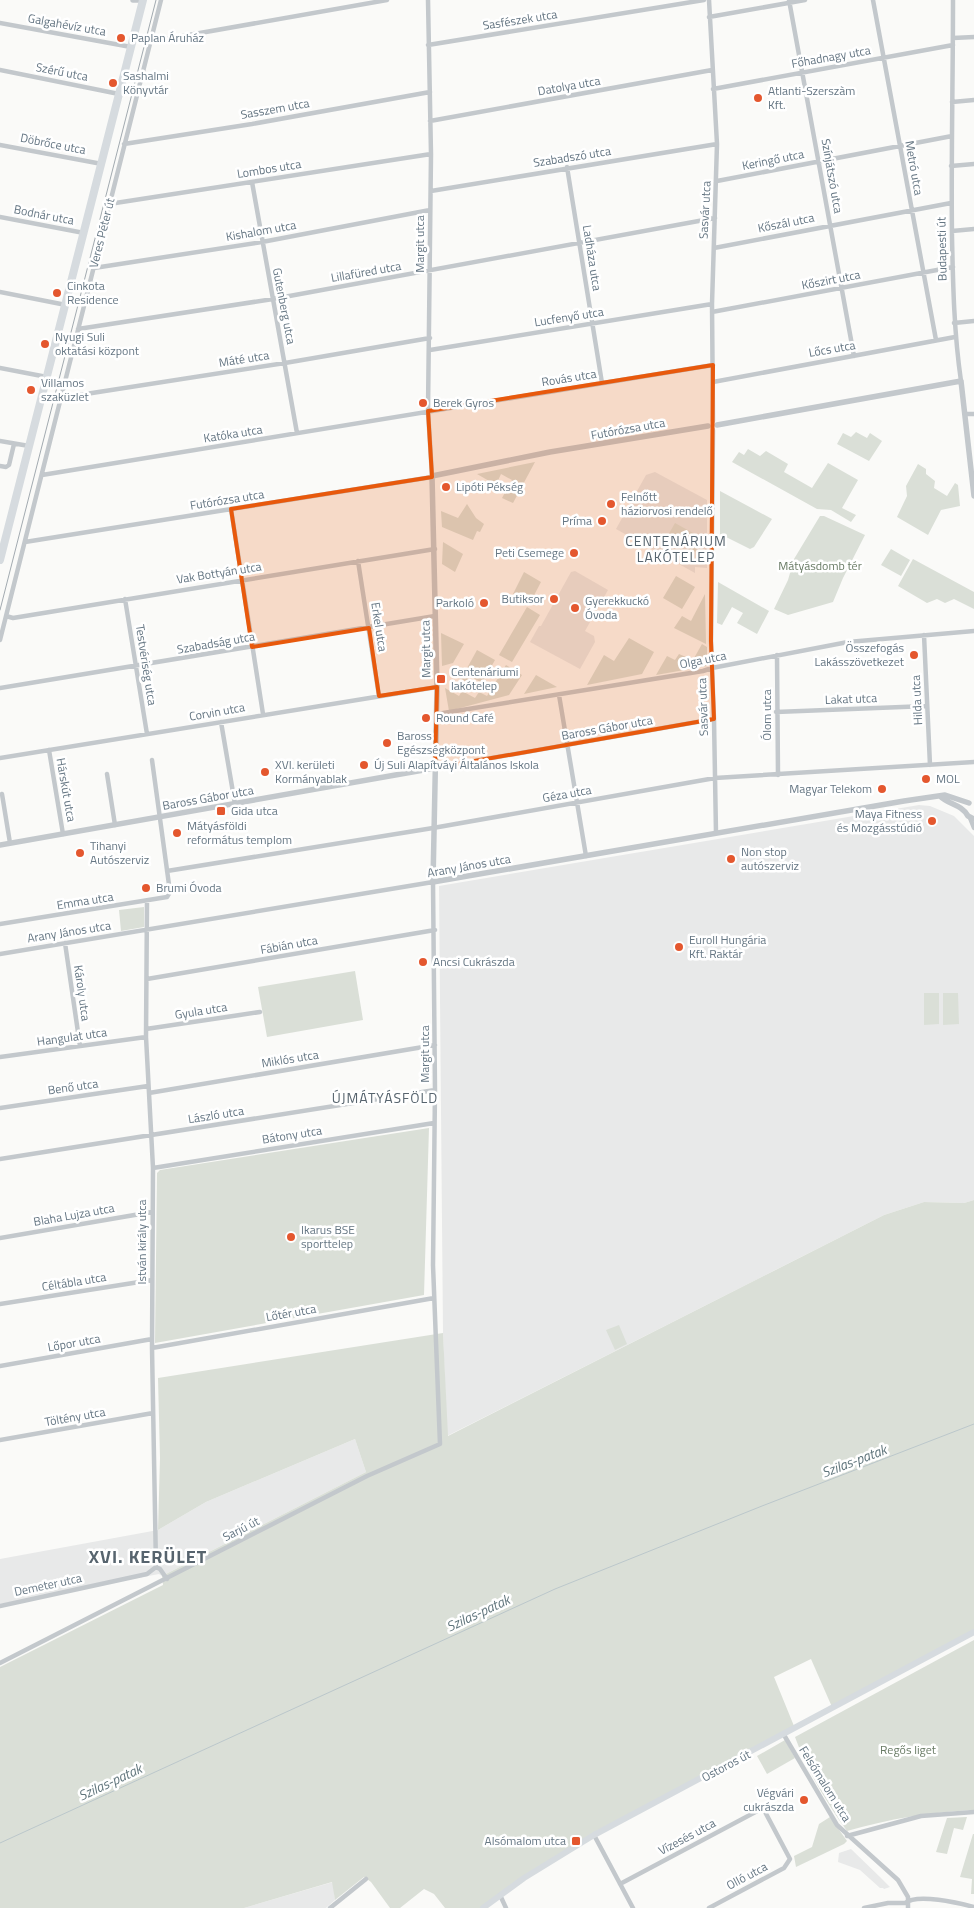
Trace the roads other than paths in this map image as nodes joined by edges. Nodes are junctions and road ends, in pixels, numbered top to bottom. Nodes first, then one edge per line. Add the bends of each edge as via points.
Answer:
1 (133, 0) edge
2 (142, 0) edge
3 (161, 0) edge
4 (387, 0) edge
5 (428, 0) edge
6 (704, 0) edge
7 (708, 0) edge
8 (805, 0) edge
9 (873, 0) edge
10 (954, 0) edge
11 (790, 1) edge
12 (709, 17) junction
13 (0, 23) edge
14 (974, 37) edge
15 (953, 38) junction
16 (149, 42) junction
17 (428, 45) junction
18 (953, 45) junction
19 (131, 47) junction
20 (884, 58) junction
21 (0, 70) edge
22 (712, 70) junction
23 (803, 73) junction
24 (714, 89) junction
25 (430, 92) junction
26 (119, 94) junction
27 (974, 100) edge
28 (952, 102) junction
29 (430, 121) junction
30 (952, 136) junction
31 (124, 144) junction
32 (717, 144) junction
33 (0, 145) edge
34 (900, 146) junction
35 (431, 154) junction
36 (819, 161) junction
37 (102, 164) junction
38 (974, 164) edge
39 (951, 166) junction
40 (567, 167) junction
41 (717, 181) junction
42 (252, 182) junction
43 (431, 191) junction
44 (951, 203) junction
45 (109, 204) junction
46 (430, 210) junction
47 (912, 210) junction
48 (0, 217) edge
49 (715, 218) junction
50 (830, 224) junction
51 (974, 229) edge
52 (952, 230) junction
53 (84, 233) junction
54 (262, 242) junction
55 (580, 244) junction
56 (714, 248) junction
57 (952, 267) junction
58 (94, 268) junction
59 (430, 270) junction
60 (924, 273) junction
61 (842, 288) junction
62 (0, 292) edge
63 (273, 299) junction
64 (712, 304) junction
65 (66, 305) junction
66 (712, 312) junction
67 (974, 321) edge
68 (954, 323) junction
69 (592, 324) junction
70 (78, 329) junction
71 (955, 337) junction
72 (430, 338) junction
73 (936, 340) junction
74 (430, 350) junction
75 (854, 356) junction
76 (285, 363) junction
77 (713, 365) junction
78 (0, 368) edge
79 (47, 378) junction
80 (602, 382) junction
81 (713, 382) junction
82 (961, 382) junction
83 (60, 398) junction
84 (428, 411) junction
85 (965, 414) junction
86 (974, 414) edge
87 (713, 425) junction
88 (297, 433) junction
89 (0, 441) edge
90 (14, 444) junction
91 (29, 446) junction
92 (0, 466) edge
93 (42, 475) junction
94 (432, 476) junction
95 (974, 496) edge
96 (231, 509) junction
97 (25, 542) junction
98 (435, 549) junction
99 (0, 560) edge
100 (358, 561) junction
101 (241, 580) junction
102 (125, 599) junction
103 (6, 616) junction
104 (436, 616) junction
105 (369, 628) junction
106 (974, 631) edge
107 (924, 635) junction
108 (0, 640) edge
109 (252, 647) junction
110 (777, 655) junction
111 (136, 667) junction
112 (712, 668) junction
113 (437, 687) junction
114 (0, 688) edge
115 (559, 695) junction
116 (379, 696) junction
117 (927, 706) junction
118 (776, 712) junction
119 (263, 714) junction
120 (437, 714) junction
121 (714, 720) junction
122 (221, 722) junction
123 (147, 734) junction
124 (568, 745) junction
125 (49, 750) junction
126 (0, 758) edge
127 (152, 760) dead end
128 (974, 762) edge
129 (930, 765) junction
130 (435, 768) junction
131 (107, 774) dead end
132 (778, 775) junction
133 (715, 778) junction
134 (2, 794) dead end
135 (940, 796) junction
136 (578, 802) junction
137 (973, 802) edge
138 (235, 804) junction
139 (965, 810) junction
140 (160, 817) junction
141 (972, 818) edge
142 (115, 825) junction
143 (433, 828) junction
144 (974, 828) edge
145 (716, 833) junction
146 (64, 834) junction
147 (10, 843) junction
148 (0, 845) edge
149 (586, 856) junction
150 (167, 871) junction
151 (433, 882) junction
152 (147, 902) junction
153 (0, 924) edge
154 (147, 930) junction
155 (434, 930) junction
156 (65, 943) junction
157 (0, 954) edge
158 (146, 980) junction
159 (260, 1012) dead end
160 (146, 1030) junction
161 (146, 1036) junction
162 (435, 1045) junction
163 (80, 1046) junction
164 (0, 1058) edge
165 (148, 1086) junction
166 (435, 1090) junction
167 (149, 1093) junction
168 (0, 1108) edge
169 (434, 1124) junction
170 (152, 1136) junction
171 (0, 1159) edge
172 (154, 1168) junction
173 (152, 1212) junction
174 (0, 1238) edge
175 (152, 1280) junction
176 (434, 1298) junction
177 (0, 1304) edge
178 (152, 1339) junction
179 (152, 1348) junction
180 (0, 1366) edge
181 (153, 1413) junction
182 (0, 1440) edge
183 (440, 1444) joint
184 (156, 1567) junction
185 (167, 1579) junction
186 (0, 1606) edge
187 (974, 1632) edge
188 (0, 1663) edge
189 (784, 1735) junction
190 (974, 1812) edge
191 (594, 1835) junction
192 (848, 1836) junction
193 (790, 1858) joint
194 (366, 1880) dead end
195 (620, 1884) junction
196 (500, 1895) junction
197 (907, 1900) junction
198 (974, 1907) edge
199 (330, 1908) edge
200 (483, 1908) edge
201 (506, 1908) edge
202 (633, 1908) edge
203 (709, 1908) edge
204 (864, 1908) edge
205 (908, 1908) edge

1 - 2 street
2 - 19 main road, Veres Péter út
3 - 16 street, Veres Péter út
4 - 16 street
5 - 17 street, Margit utca
6 - 17 street, Sasfészek utca
7 - 12 street, Sasvár utca
8 - 11 street
9 - 20 street, Metró utca
10 - 15 street, Budapesti út
11 - 12 street
11 - 23 street, Színjátszó utca
12 - 22 street, Sasvár utca
13 - 19 street, Galgahévíz utca
14 - 15 street
15 - 18 street, Budapesti út
16 - 31 street, Veres Péter út
17 - 25 street, Margit utca
18 - 20 street, Főhadnagy utca
18 - 28 street, Budapesti út
19 - 26 main road, Veres Péter út
20 - 23 street, Főhadnagy utca
20 - 34 street, Metró utca
21 - 26 street, Szérű utca
22 - 24 street, Sasvár utca
22 - 29 street, Datolya utca
23 - 24 street, Főhadnagy utca
23 - 36 street, Színjátszó utca
24 - 32 street, Sasvár utca
25 - 29 street, Margit utca
25 - 31 street, Sasszem utca
26 - 37 main road, Veres Péter út
27 - 28 street
28 - 30 street, Budapesti út
29 - 35 street, Margit utca
30 - 34 street, Keringő utca
30 - 39 street, Budapesti út
31 - 45 street, Veres Péter út
32 - 40 street, Szabadszó utca
32 - 41 street, Sasvár utca
33 - 37 street, Döbrőce utca
34 - 36 street, Keringő utca
34 - 47 street, Metró utca
35 - 42 street, Lombos utca
35 - 43 street, Margit utca
36 - 41 street, Keringő utca
36 - 50 street, Színjátszó utca
37 - 53 main road, Veres Péter út
38 - 39 street
39 - 44 street, Budapesti út
40 - 43 street, Szabadszó utca
40 - 55 street, Ladháza utca
41 - 49 street, Sasvár utca
42 - 45 street, Lombos utca
42 - 54 street, Gutenberg utca
43 - 46 street, Margit utca
44 - 47 street, Kőszál utca
44 - 52 street, Budapesti út
45 - 58 street, Veres Péter út
46 - 54 street, Kishalom utca
46 - 59 street, Margit utca
47 - 50 street, Kőszál utca
47 - 60 street, Metró utca
48 - 53 street, Bodnár utca
49 - 55 street, Lillafüred utca
49 - 56 street, Sasvár utca
50 - 56 street, Kőszál utca
50 - 61 street, Színjátszó utca
51 - 52 street
52 - 57 street, Budapesti út
53 - 65 main road, Veres Péter út
54 - 58 street, Kishalom utca
54 - 63 street, Gutenberg utca
55 - 59 street, Lillafüred utca
55 - 69 street, Ladháza utca
56 - 64 street, Sasvár utca
57 - 60 street, Kőszirt utca
57 - 68 street, Budapesti út
58 - 70 street, Veres Péter út
59 - 63 street, Lillafüred utca
59 - 72 street, Margit utca
60 - 61 street, Kőszirt utca
60 - 73 street, Metró utca
61 - 66 street, Kőszirt utca
61 - 75 street, Színjátszó utca
62 - 65 street
63 - 70 street, Lillafüred utca
63 - 76 street, Gutenberg utca
64 - 66 street, Sasvár utca
64 - 69 street, Lucfenyő utca
65 - 79 main road, Veres Péter út
66 - 77 street, Sasvár utca
67 - 68 street
68 - 71 street, Budapesti út
69 - 74 street, Lucfenyő utca
69 - 80 street, Ladháza utca
70 - 83 street, Veres Péter út
71 - 73 street, Lőcs utca
71 - 82 street, Budapesti út
72 - 74 street, Margit utca
72 - 76 street, Máté utca
73 - 75 street, Lőcs utca
74 - 84 street, Margit utca
75 - 81 street, Lőcs utca
76 - 83 street, Máté utca
76 - 88 street, Gutenberg utca
77 - 80 street, Rovás utca
77 - 81 street, Sasvár utca
78 - 79 street
79 - 91 main road, Veres Péter út
80 - 84 street, Rovás utca
81 - 87 street, Sasvár utca
82 - 85 street, Budapesti út
82 - 87 street, Futórózsa utca
83 - 93 street, Veres Péter út
84 - 88 street, Katóka utca
84 - 94 street, Margit utca
85 - 86 street
85 - 95 street, Budapesti út
87 - 94 street, Futórózsa utca via 550,452
87 - 112 street, Sasvár utca
88 - 93 street, Katóka utca
89 - 90 street
90 - 91 street
90 - 92 street via 9,465
91 - 99 main road, Veres Péter út
93 - 97 street, Veres Péter út
94 - 96 street, Futórózsa utca
94 - 98 street, Margit utca
96 - 97 street, Futórózsa utca
96 - 101 street
97 - 103 street, Veres Péter út
98 - 100 street, Vak Bottyán utca
98 - 104 street, Margit utca
100 - 101 street, Vak Bottyán utca
100 - 105 street, Erkel utca
101 - 102 street, Vak Bottyán utca
101 - 109 street
102 - 103 street, Vak Bottyán utca via 13,618
102 - 111 street, Testvériség utca
103 - 108 street, Veres Péter út
104 - 105 street, Szabadság utca
104 - 113 street, Margit utca
105 - 109 street, Szabadság utca
105 - 116 street, Erkel utca
106 - 107 street, Olga utca
107 - 110 street, Olga utca via 848,642
107 - 117 street, Hilda utca
109 - 111 street, Szabadság utca
109 - 119 street
110 - 112 street, Olga utca
110 - 118 street, Ólom utca
111 - 114 street, Szabadság utca
111 - 123 street, Testvériség utca
112 - 115 street, Olga utca
112 - 121 street, Sasvár utca
113 - 116 street, Corvin utca
113 - 120 street, Margit utca
115 - 120 street, Olga utca
115 - 124 street
116 - 119 street, Corvin utca
117 - 118 street, Lakat utca
117 - 129 street, Hilda utca
118 - 132 street, Ólom utca
119 - 122 street, Corvin utca
120 - 130 street, Margit utca
121 - 124 street, Baross Gábor utca
121 - 133 street, Sasvár utca
122 - 123 street, Corvin utca
122 - 138 street
123 - 125 street, Corvin utca
124 - 130 street, Baross Gábor utca
124 - 136 street
125 - 126 street, Corvin utca
125 - 146 street, Hárskút utca
127 - 140 street
128 - 129 street, Géza utca
129 - 132 street, Géza utca
130 - 138 street, Baross Gábor utca
130 - 143 street, Margit utca
131 - 142 street
132 - 133 street, Géza utca
133 - 136 street, Géza utca
133 - 145 street, Sasvár utca
134 - 147 street
135 - 137 street, Arany János utca
135 - 139 street
135 - 145 street, Arany János utca
136 - 143 street, Géza utca
136 - 149 street
137 - 139 street
138 - 140 street, Baross Gábor utca
139 - 141 street
140 - 142 street, Baross Gábor utca
140 - 150 street
141 - 144 street
142 - 146 street, Baross Gábor utca
143 - 150 street, Géza utca
143 - 151 street, Margit utca
145 - 149 street, Arany János utca
146 - 147 street, Baross Gábor utca
147 - 148 street, Baross Gábor utca
149 - 151 street, Arany János utca
150 - 152 street, Emma utca via 170,892 167,897
151 - 154 street, Arany János utca
151 - 155 street, Margit utca
152 - 153 street, Emma utca
152 - 154 street, István király utca
154 - 156 street, Arany János utca
154 - 158 street, István király utca
155 - 158 street, Fábián utca
155 - 162 street, Margit utca
156 - 157 street, Arany János utca
156 - 163 street, Károly utca
158 - 160 street, István király utca
159 - 160 street, Gyula utca
160 - 161 street, István király utca
161 - 163 street, Hangulat utca
161 - 165 street, István király utca
162 - 166 street, Margit utca
162 - 167 street, Miklós utca
163 - 164 street, Hangulat utca
165 - 167 street, István király utca
165 - 168 street, Benő utca
166 - 169 street, Margit utca
166 - 170 street, László utca
167 - 170 street, István király utca
169 - 172 street, Bátony utca
169 - 176 street, Margit utca
170 - 171 street, László utca
170 - 172 street, István király utca
172 - 173 street, István király utca
173 - 174 street, Blaha Lujza utca
173 - 175 street, István király utca
175 - 177 street, Céltábla utca
175 - 178 street, István király utca
176 - 179 street, Lőtér utca
176 - 183 street, Margit utca
178 - 179 street, István király utca
178 - 180 street, Lőpor utca
179 - 181 street, István király utca
181 - 182 street, Töltény utca
181 - 184 street, István király utca
183 - 185 street, Sarjú út via 367,1476
184 - 185 street
184 - 186 street, Demeter utca via 147,1574
185 - 188 street, Sarjú út
187 - 189 main road, Ostoros út
189 - 191 main road, Ostoros út
189 - 192 street, Felsőmalom utca via 830,1815
190 - 192 street via 921,1816
191 - 195 street
191 - 196 main road, Ostoros út
192 - 197 street, Felsőmalom utca via 898,1880
193 - 195 street, Vízesés utca via 763,1808
193 - 203 street, Olló utca via 784,1868
194 - 199 street
195 - 202 street
196 - 200 main road, Ostoros út
196 - 201 street
197 - 198 street via 940,1900
197 - 204 street
197 - 205 street, Felsőmalom utca

